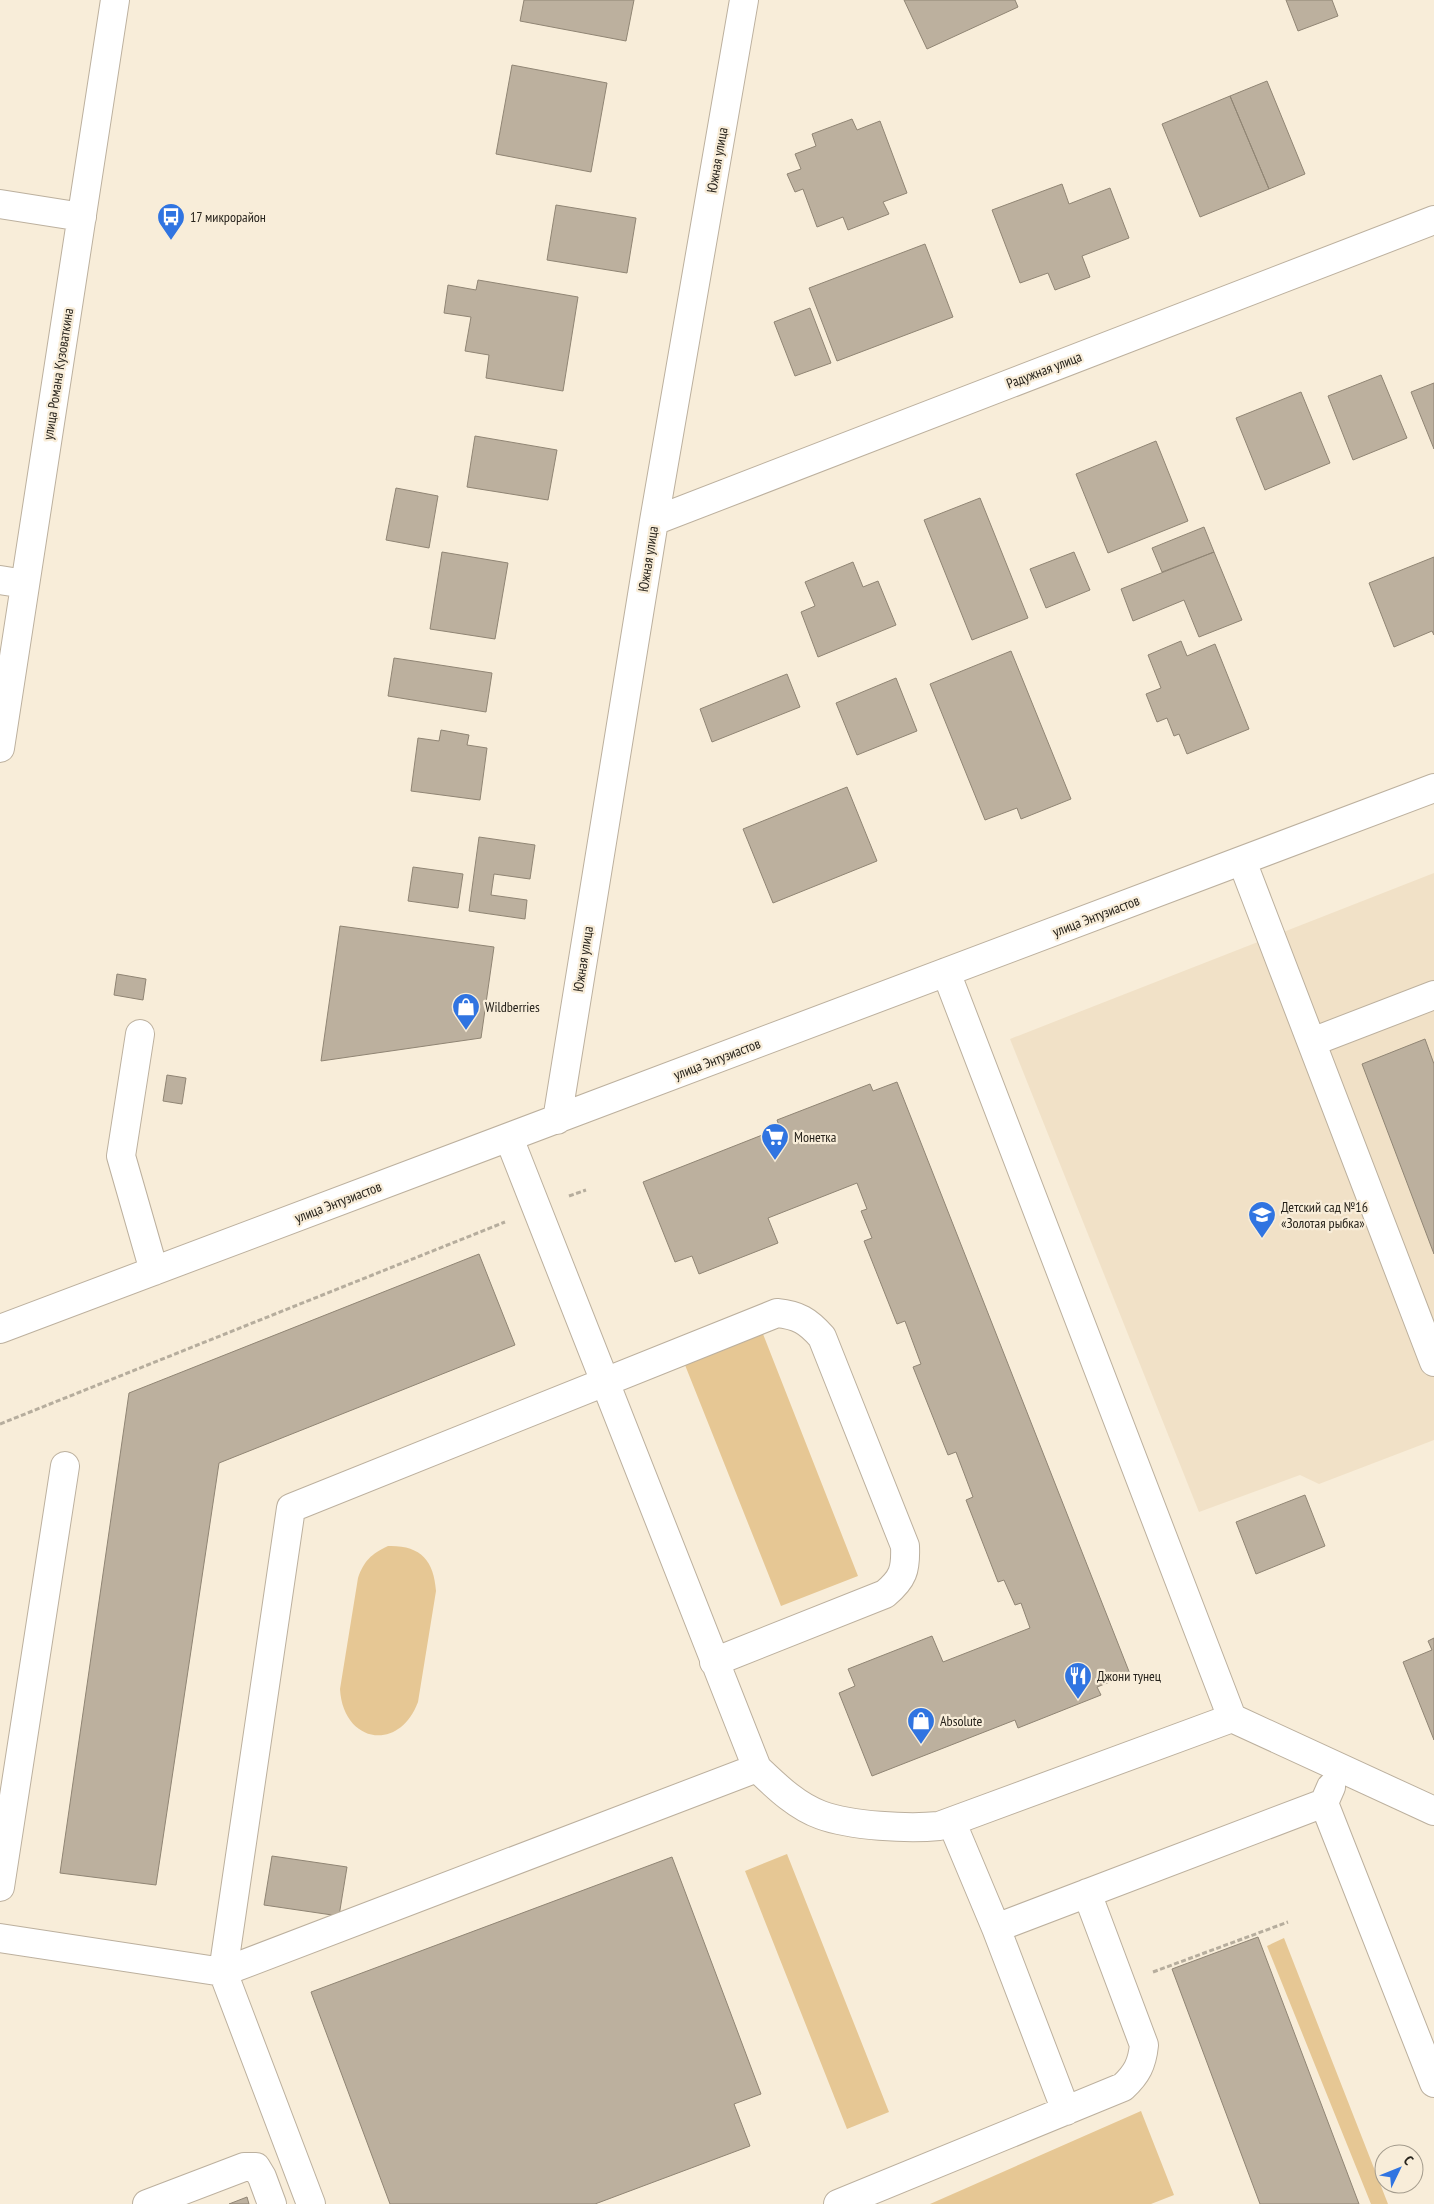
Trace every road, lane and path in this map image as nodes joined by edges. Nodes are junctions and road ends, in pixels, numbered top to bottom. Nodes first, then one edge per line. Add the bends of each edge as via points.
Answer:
1 (115, 0) edge
2 (744, 0) edge
3 (0, 204) edge
4 (82, 217) junction
5 (1434, 220) edge
6 (654, 521) junction
7 (13, 582) edge
8 (0, 748) edge
9 (1434, 788) edge
10 (1242, 861) junction
11 (946, 972) junction
12 (1434, 995) edge
13 (140, 1034) dead end
14 (1312, 1042) junction
15 (557, 1120) junction
16 (509, 1138) junction
17 (586, 1190) dead end
18 (537, 1209) junction
19 (154, 1271) junction
20 (0, 1329) edge
21 (1434, 1362) edge
22 (604, 1381) junction
23 (0, 1424) edge
24 (65, 1466) dead end
25 (714, 1662) junction
26 (1232, 1718) junction
27 (757, 1768) junction
28 (1339, 1768) junction
29 (1324, 1803) junction
30 (1434, 1810) edge
31 (952, 1823) junction
32 (0, 1887) edge
33 (1087, 1893) junction
34 (1288, 1922) dead end
35 (996, 1928) junction
36 (0, 1938) edge
37 (223, 1972) junction
38 (1151, 1972) dead end
39 (1434, 2083) edge
40 (1066, 2111) junction
41 (147, 2204) edge
42 (272, 2204) edge
43 (311, 2204) edge
44 (838, 2204) edge

1 - 4 street, улица Романа Кузоваткина
2 - 6 street, Южная улица
3 - 4 street
4 - 7 street, улица Романа Кузоваткина
5 - 6 street, Радужная улица
6 - 15 street, Южная улица
7 - 8 street, улица Романа Кузоваткина
9 - 10 street, улица Энтузиастов
10 - 11 street, улица Энтузиастов
10 - 14 street
11 - 15 street, улица Энтузиастов
11 - 26 street
12 - 14 street
13 - 19 street via 121,1156
14 - 21 street
15 - 16 street, улица Энтузиастов
16 - 18 street
16 - 19 street, улица Энтузиастов
17 - 18 path
18 - 22 street
18 - 23 path
19 - 20 street, улица Энтузиастов
22 - 25 street
22 - 25 street via 777,1313 795,1314 822,1336 905,1546 906,1566 898,1583 885,1594
22 - 37 street via 291,1508
24 - 32 street
25 - 27 street
26 - 28 street
26 - 31 street
27 - 31 street via 786,1795 821,1815 862,1823 922,1828
27 - 37 street
28 - 29 street
28 - 30 street
29 - 33 street
29 - 39 street
31 - 35 street
33 - 35 street
33 - 40 street via 1144,2045 1142,2063 1123,2088
34 - 38 path
35 - 40 street
36 - 37 street
37 - 43 street
40 - 44 street
41 - 42 street via 244,2167 256,2167

